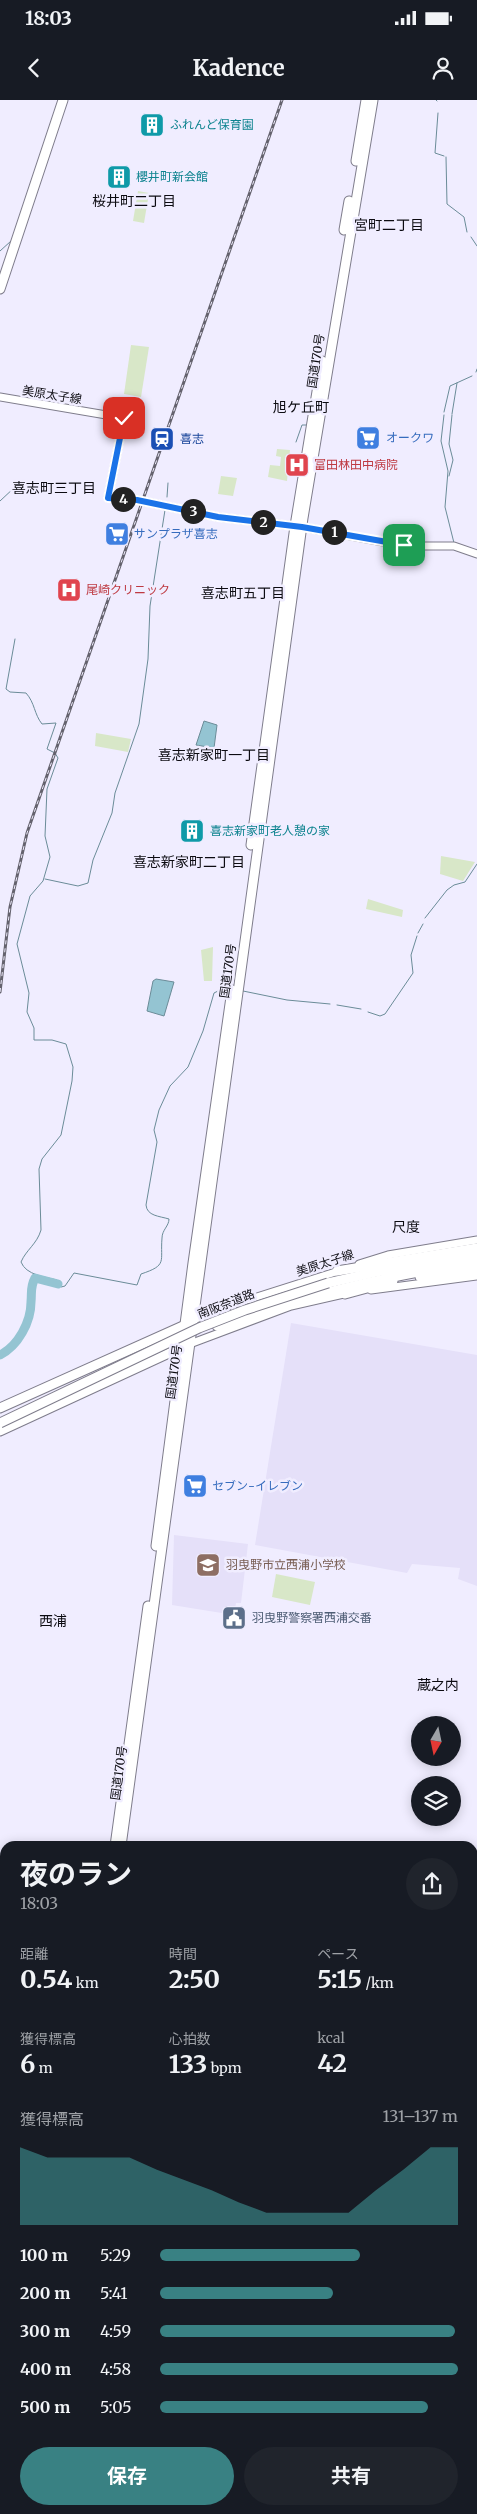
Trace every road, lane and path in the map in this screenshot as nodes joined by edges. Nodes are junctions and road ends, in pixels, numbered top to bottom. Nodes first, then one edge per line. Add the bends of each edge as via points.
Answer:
1 (63, 100) edge
2 (366, 100) edge
3 (372, 100) edge
4 (0, 289) edge
5 (0, 397) edge
6 (298, 527) junction
7 (477, 554) edge
8 (477, 1240) edge
9 (477, 1248) edge
10 (477, 1255) edge
11 (477, 1262) edge
12 (477, 1270) edge
13 (337, 1271) junction
14 (477, 1276) edge
15 (345, 1294) junction
16 (189, 1323) junction
17 (187, 1346) junction
18 (0, 1408) edge
19 (0, 1424) edge
20 (0, 1431) edge
21 (116, 1841) edge
22 (122, 1841) edge

1 - 4 highway
2 - 6 highway, 国道170号
3 - 6 highway, 国道170号
5 - 6 main road, 美原太子線 via 124,418 108,498
6 - 7 main road, 美原太子線 via 405,546 454,546
6 - 16 highway, 国道170号
8 - 13 main road, 美原太子線 via 388,1255
9 - 13 highway
10 - 19 highway, 南阪奈道路, bridge via 338,1281 246,1310 200,1328
11 - 19 highway, 南阪奈道路, bridge via 378,1278 246,1316
12 - 15 highway via 388,1282
13 - 16 main road, 美原太子線 via 219,1309
14 - 15 main road
15 - 17 main road via 291,1306
16 - 17 highway, 国道170号
16 - 18 highway
17 - 20 highway
17 - 21 highway, 国道170号
17 - 22 highway, 国道170号

